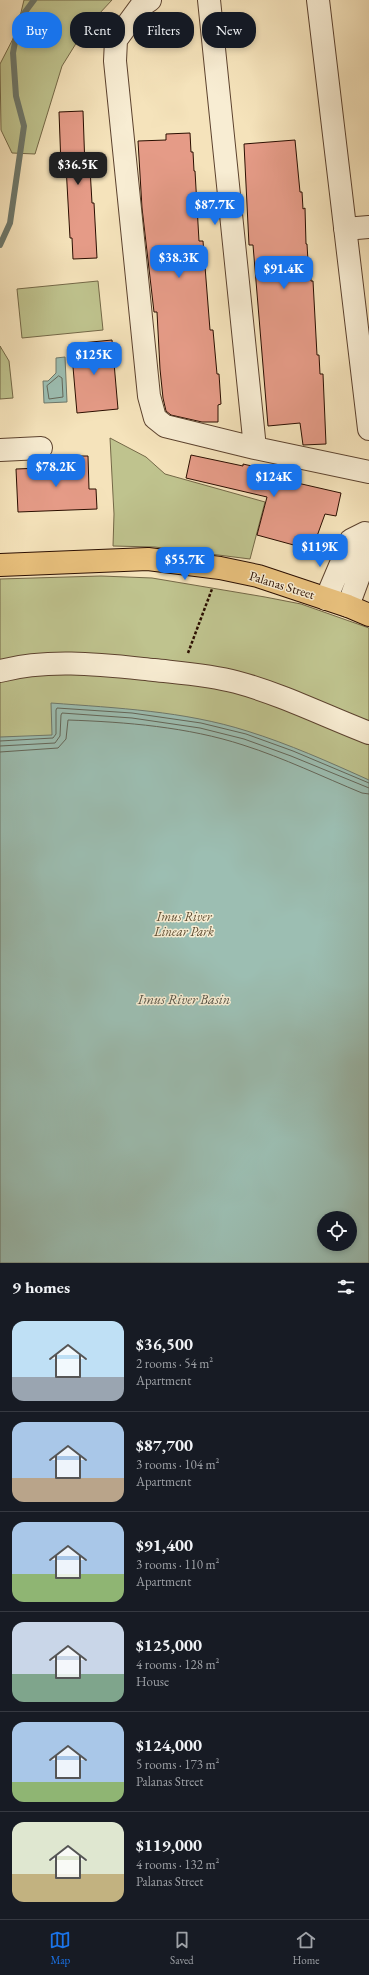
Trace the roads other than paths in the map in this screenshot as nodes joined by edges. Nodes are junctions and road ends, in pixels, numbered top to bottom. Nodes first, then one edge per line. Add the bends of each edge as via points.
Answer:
1 (150, 0) edge
2 (209, 0) edge
3 (318, 0) edge
4 (369, 227) edge
5 (345, 229) junction
6 (369, 429) edge
7 (41, 448) dead end
8 (255, 448) junction
9 (0, 450) edge
10 (369, 472) edge
11 (368, 535) edge
12 (0, 565) edge
13 (326, 599) junction
14 (348, 606) junction
15 (369, 615) edge
16 (0, 670) edge
17 (369, 734) edge

1 - 8 street via 140,6 116,40 114,61 149,396 155,418 166,426
2 - 8 street
3 - 5 street
4 - 5 street
5 - 6 street
7 - 9 street
8 - 10 street
11 - 13 street via 350,540
11 - 14 street
12 - 13 main road, Palanas Street via 148,560 220,568 258,576
13 - 14 main road, Palanas Street
14 - 15 main road, Palanas Street
16 - 17 street via 20,665 90,663 236,682 289,700

